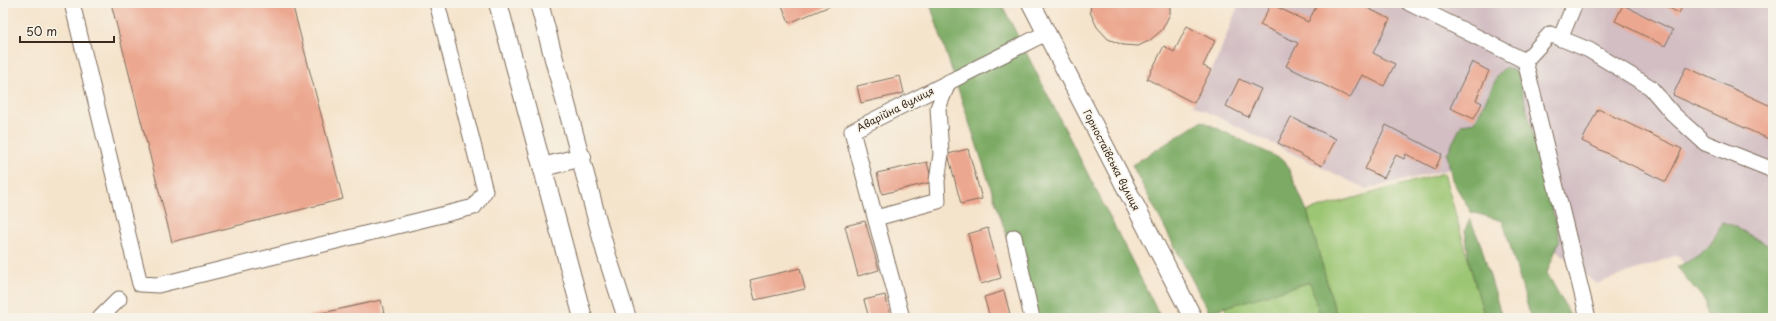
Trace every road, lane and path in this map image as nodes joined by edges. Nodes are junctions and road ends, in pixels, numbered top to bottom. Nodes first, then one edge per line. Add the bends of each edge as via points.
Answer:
1 (72, 3) edge
2 (437, 3) edge
3 (498, 3) edge
4 (539, 3) edge
5 (1031, 3) edge
6 (1409, 3) edge
7 (1574, 3) edge
8 (1046, 33) junction
9 (1560, 39) junction
10 (1525, 61) junction
11 (948, 83) junction
12 (582, 157) junction
13 (543, 167) junction
14 (1773, 170) edge
15 (876, 218) junction
16 (1014, 237) dead end
17 (119, 299) dead end
18 (100, 318) edge
19 (583, 318) edge
20 (626, 318) edge
21 (902, 318) edge
22 (1032, 318) edge
23 (1193, 318) edge
24 (1588, 318) edge

1 - 2 street via 140,284 158,285 474,207 486,191
3 - 13 main road
4 - 12 main road
5 - 8 main road, Горностаївська вулиця
6 - 10 street
7 - 9 street
8 - 11 street, Аварійна вулиця
8 - 23 main road, Горностаївська вулиця
9 - 10 street via 1550,34
9 - 14 street via 1589,50 1650,87 1673,114 1705,143
10 - 24 street
11 - 15 street via 938,108 941,154 937,181 938,201
11 - 15 street, Аварійна вулиця via 852,131
12 - 13 main road
12 - 20 main road via 606,253
13 - 19 main road
15 - 21 street, Аварійна вулиця
16 - 22 street
17 - 18 street

